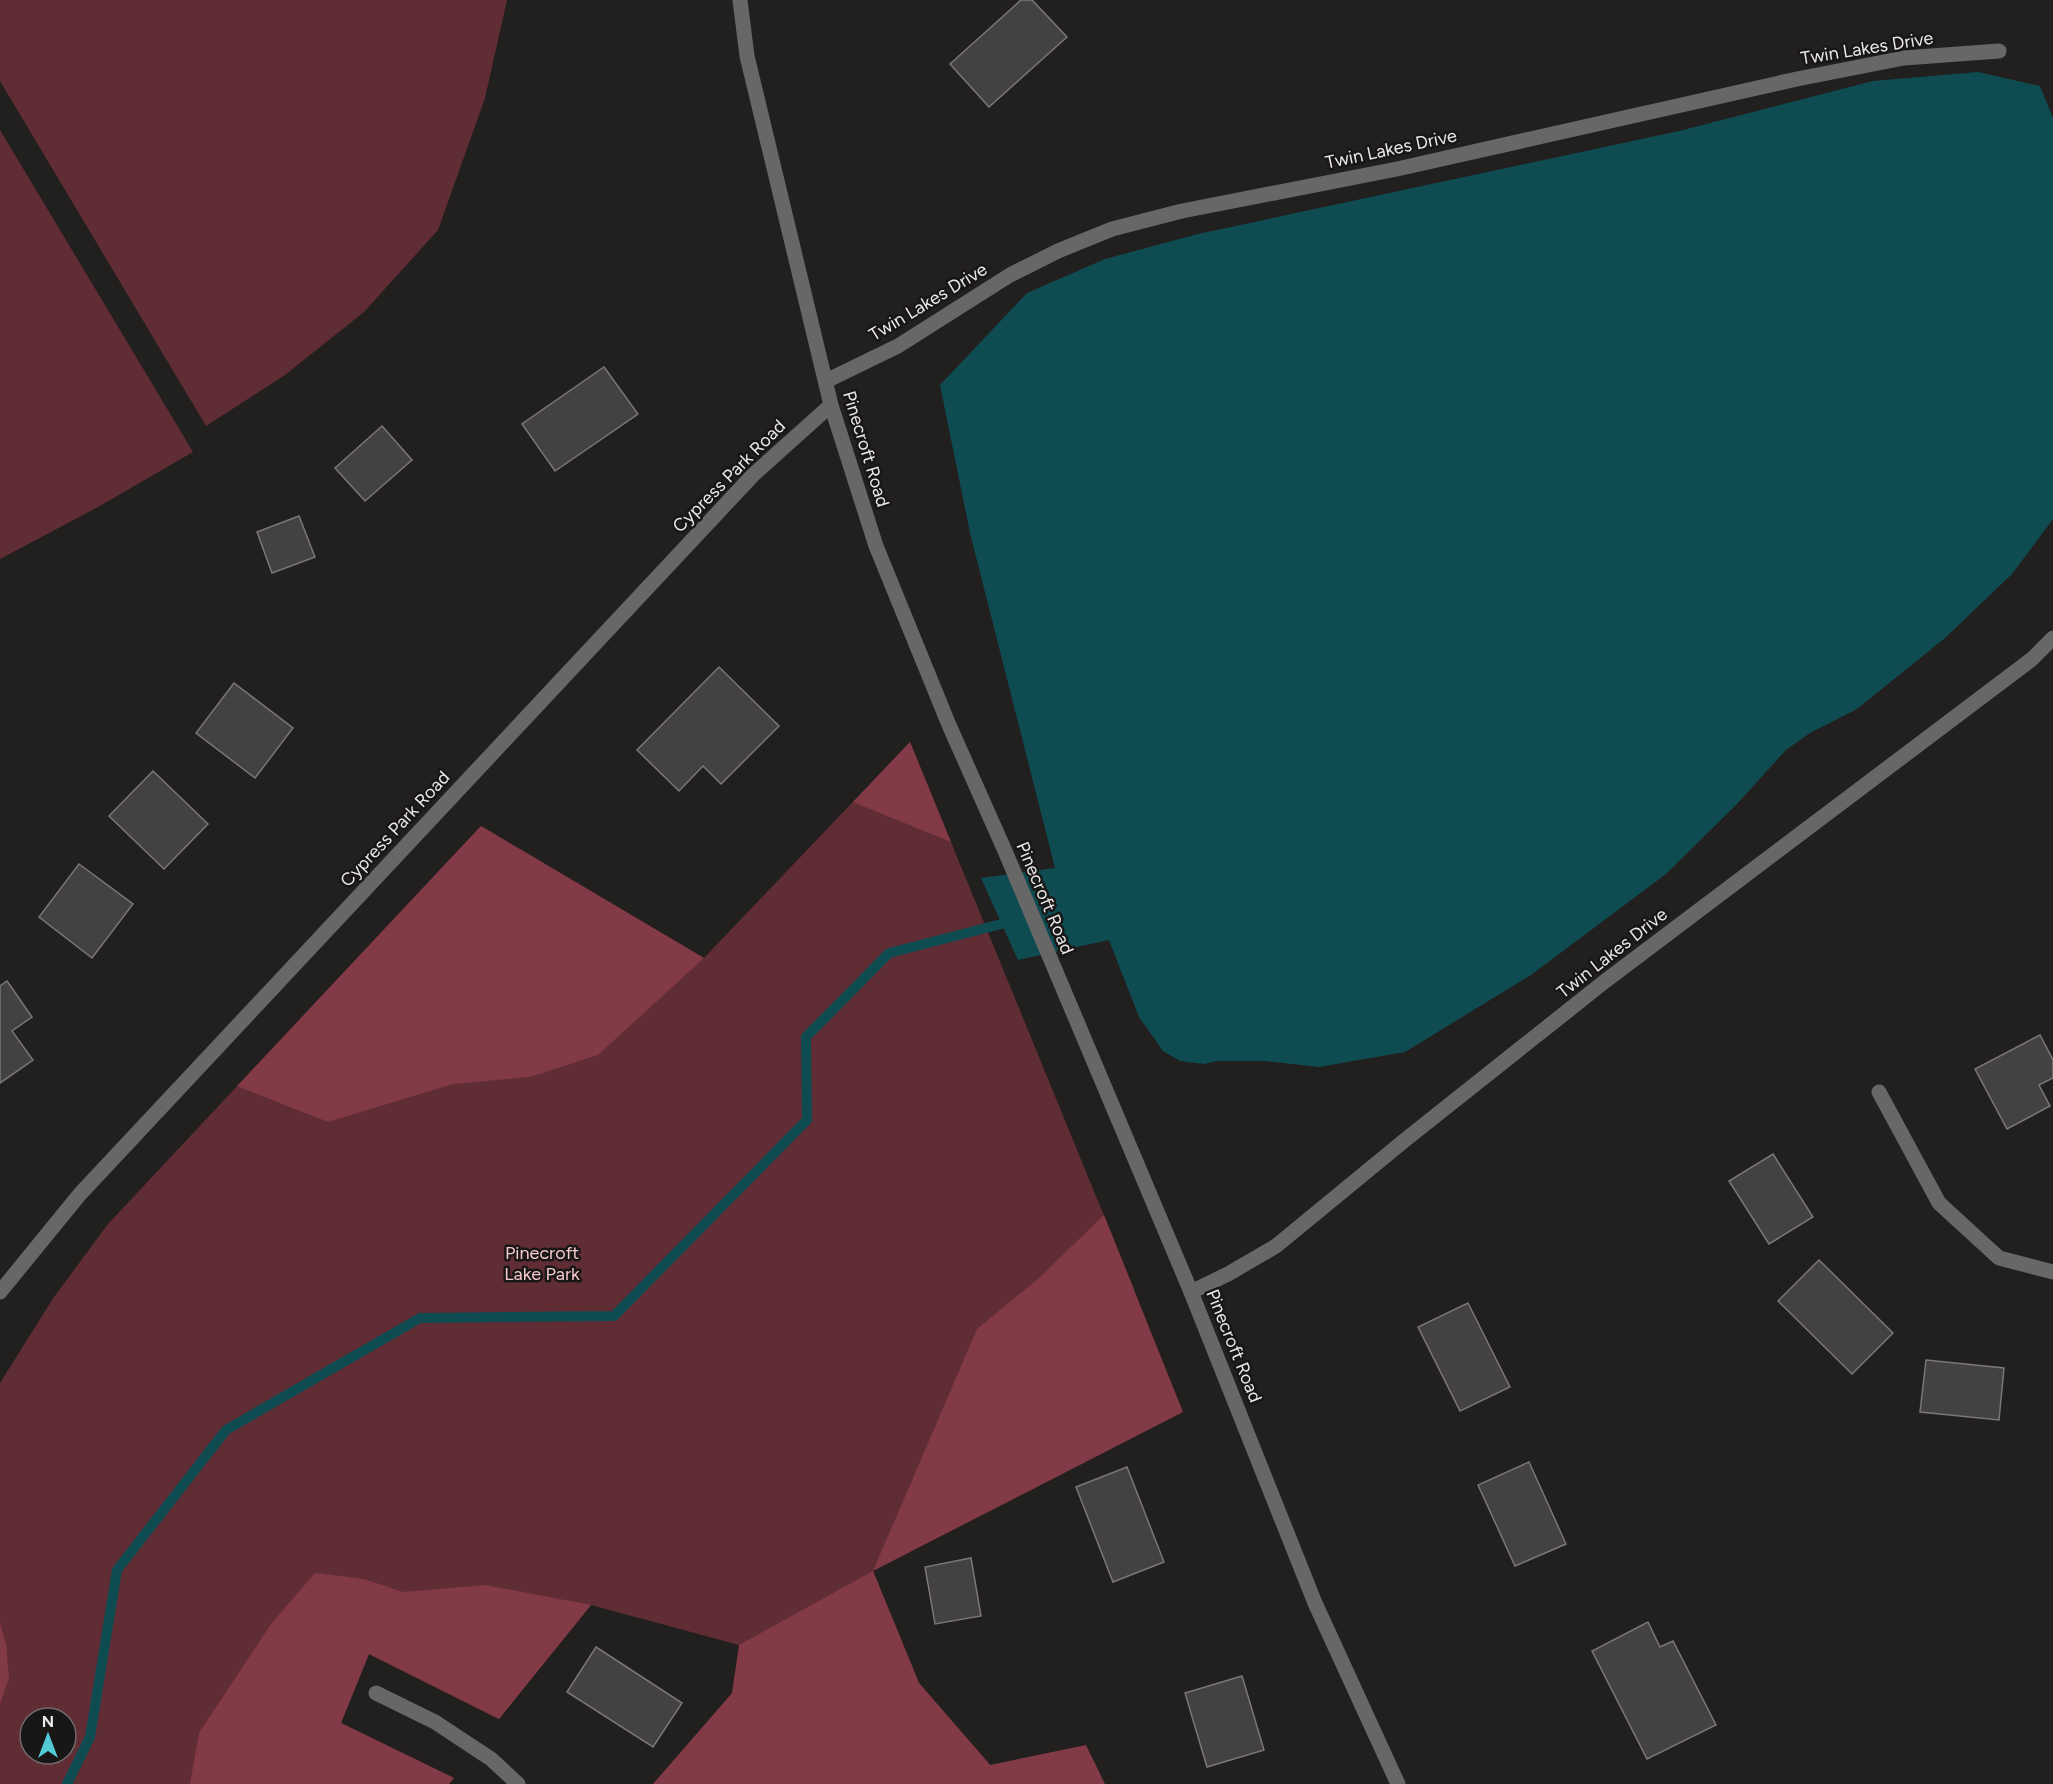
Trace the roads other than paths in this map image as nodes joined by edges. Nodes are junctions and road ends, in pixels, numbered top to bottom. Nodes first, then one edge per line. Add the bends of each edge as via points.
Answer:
1 (740, 0) edge
2 (1999, 51) dead end
3 (825, 381) junction
4 (831, 405) junction
5 (2053, 638) edge
6 (1879, 1092) dead end
7 (2053, 1272) edge
8 (0, 1292) edge
9 (1191, 1292) junction
10 (376, 1693) dead end
11 (518, 1784) edge
12 (1398, 1784) edge

1 - 3 street, Pinecroft Road via 747,56
2 - 3 street, Twin Lakes Drive via 1904,58 1797,79 1112,229 1010,276 898,346
3 - 4 street, Pinecroft Road
4 - 8 street, Cypress Park Road via 753,475 80,1194
4 - 9 street, Pinecroft Road via 876,546
5 - 9 street, Twin Lakes Drive via 2032,659 1604,982 1276,1246
6 - 7 street via 1939,1203 1999,1258
9 - 12 street, Pinecroft Road via 1315,1603
10 - 11 street via 435,1722 491,1759

